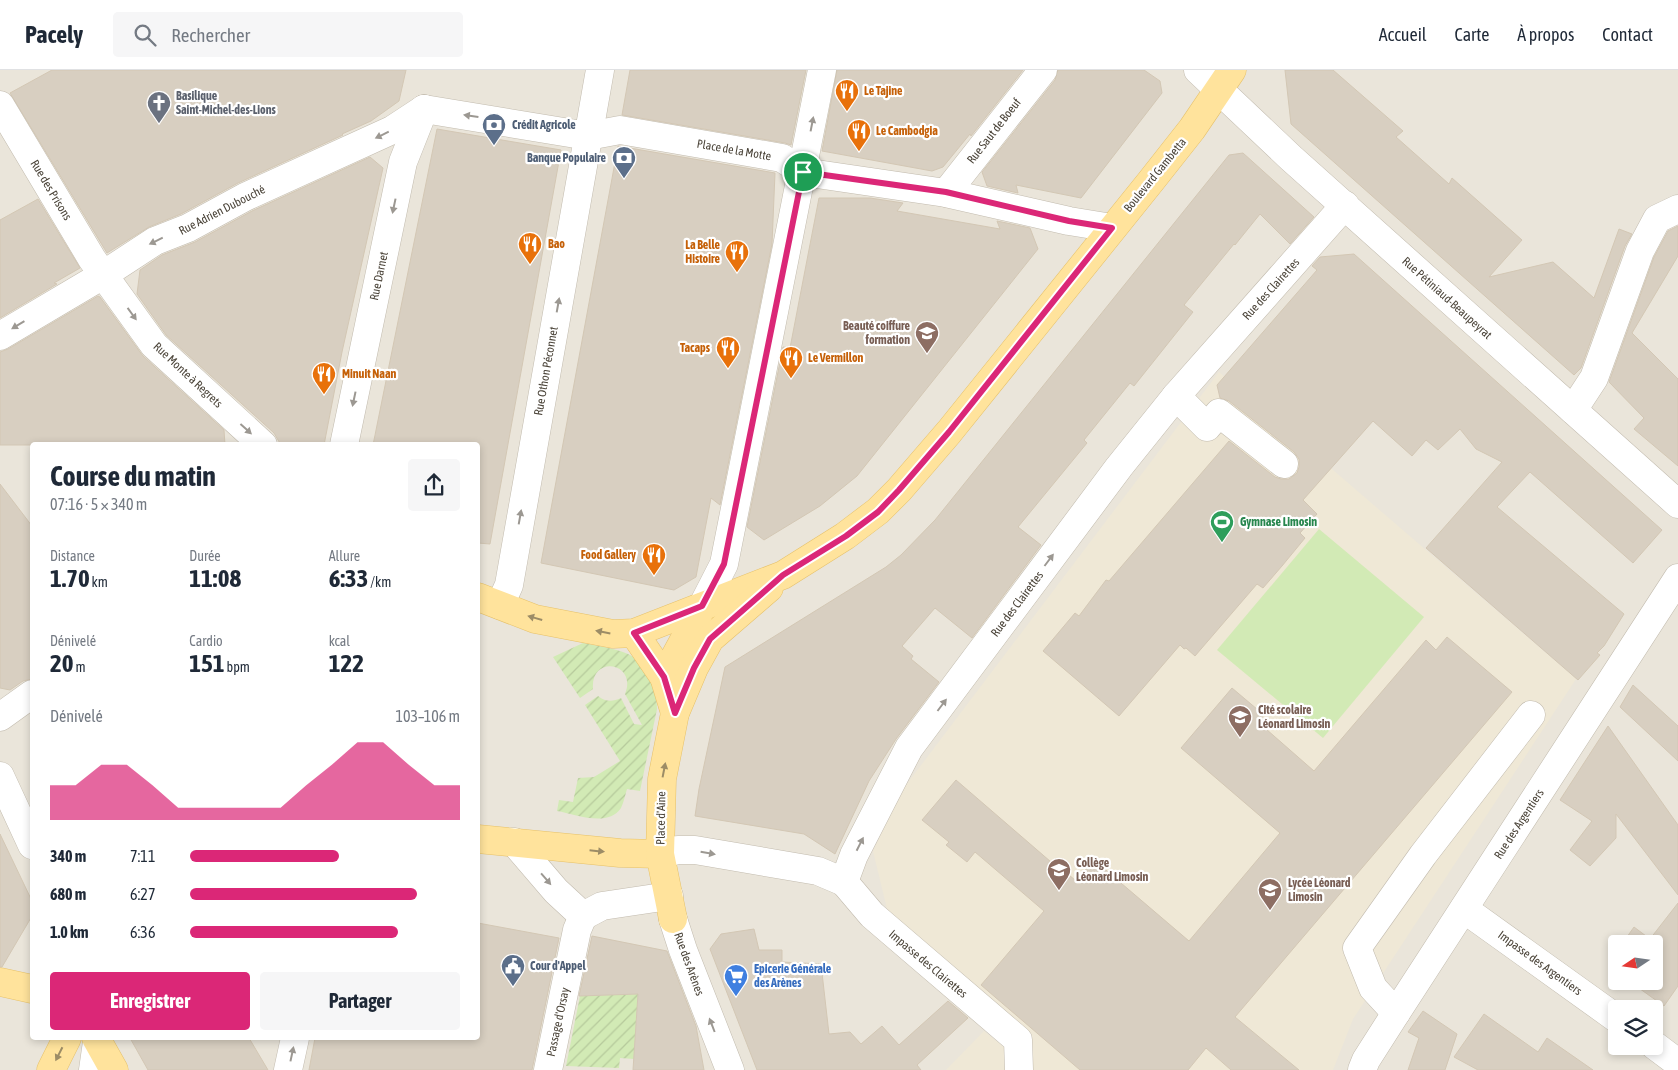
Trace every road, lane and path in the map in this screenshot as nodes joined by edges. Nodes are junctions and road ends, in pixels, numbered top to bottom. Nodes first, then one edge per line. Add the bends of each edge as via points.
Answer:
1 (600, 70) edge
2 (822, 70) edge
3 (1043, 70) edge
4 (1198, 70) edge
5 (1226, 80) edge
6 (0, 105) edge
7 (424, 110) junction
8 (588, 136) junction
9 (803, 172) junction
10 (946, 192) junction
11 (1345, 204) junction
12 (1678, 209) edge
13 (1112, 228) junction
14 (103, 274) junction
15 (0, 336) edge
16 (1176, 396) junction
17 (1573, 410) junction
18 (260, 442) edge
19 (345, 442) edge
20 (1284, 464) dead end
21 (1678, 504) edge
22 (783, 575) junction
23 (1678, 578) edge
24 (489, 601) edge
25 (702, 606) junction
26 (634, 633) junction
27 (710, 639) joint
28 (664, 677) junction
29 (30, 695) edge
30 (675, 713) junction
31 (1531, 715) dead end
32 (0, 717) edge
33 (0, 776) edge
34 (480, 839) edge
35 (30, 841) edge
36 (514, 842) junction
37 (660, 854) junction
38 (844, 882) junction
39 (671, 908) junction
40 (1464, 909) junction
41 (583, 916) junction
42 (0, 982) edge
43 (30, 989) edge
44 (1608, 1012) edge
45 (1396, 1013) junction
46 (66, 1040) edge
47 (96, 1040) edge
48 (295, 1040) edge
49 (1663, 1052) edge
50 (1678, 1063) edge
51 (50, 1070) edge
52 (93, 1070) edge
53 (114, 1070) edge
54 (288, 1070) edge
55 (548, 1070) edge
56 (730, 1070) edge
57 (997, 1070) edge
58 (1012, 1070) edge
59 (1019, 1070) edge
60 (1362, 1070) edge

1 - 8 street
9 -> 2 street
3 - 10 street, Rue Saut de Boeuf
4 - 5 street, Rue Pétiniaud-Beaupeyrat
5 - 11 street, Rue Pétiniaud-Beaupeyrat via 1291,158
5 - 13 main road, Boulevard Gambetta via 1192,129
6 - 14 street, Rue des Prisons
8 -> 7 street, Place de la Motte
7 -> 14 street, Rue Adrien Dubouché via 392,130 155,241
7 -> 19 street, Rue Darnet via 403,162
8 - 9 street, Place de la Motte via 620,130 782,158
24 -> 8 street, Rue Othon Péconnet via 509,585
9 - 10 street
9 - 25 street via 724,564
10 - 13 street
11 - 16 street, Rue des Clairettes
11 - 17 street, Rue Pétiniaud-Beaupeyrat
12 - 17 street via 1657,219 1640,251 1594,378
13 - 22 main road, Boulevard Gambetta via 899,490 878,512 846,536
14 -> 15 street, Rue Adrien Dubouché
14 -> 18 street, Rue Monte à Regrets via 154,345
16 - 20 street via 1206,427 1219,413
38 -> 16 street, Rue des Clairettes via 854,855 910,748 1119,467
17 - 21 street, Rue Pétiniaud-Beaupeyrat
22 - 25 main road, Boulevard Gambetta
22 - 27 main road, Boulevard Gambetta
23 - 40 street, Rue des Argentiers
26 -> 24 main road via 613,634 535,619
25 - 26 main road
25 - 28 main road
26 - 28 main road
27 - 30 main road, Place d'Aine
28 - 30 main road
29 - 32 street
37 -> 30 main road, Place d'Aine via 662,779
31 - 45 street via 1423,855 1357,948 1374,988
33 - 35 street
34 - 36 main road, Place d'Aine
36 -> 37 main road, Place d'Aine
36 -> 41 street via 556,891
37 -> 38 street via 695,850 818,871
37 - 39 main road, Rue des Arènes
38 - 59 street, Impasse des Clairettes via 872,915 1018,1040
39 - 41 street via 602,906
56 -> 39 street, Rue des Arènes via 683,950
40 - 44 street, Impasse des Argentiers
40 - 45 street, Rue des Argentiers
41 - 55 street, Passage d'Orsay via 577,930
42 - 43 main road
45 - 60 street, Rue des Argentiers
46 -> 51 main road
47 - 52 street
47 - 53 main road
54 -> 48 street
49 - 50 street
57 - 58 street via 1003,1062

